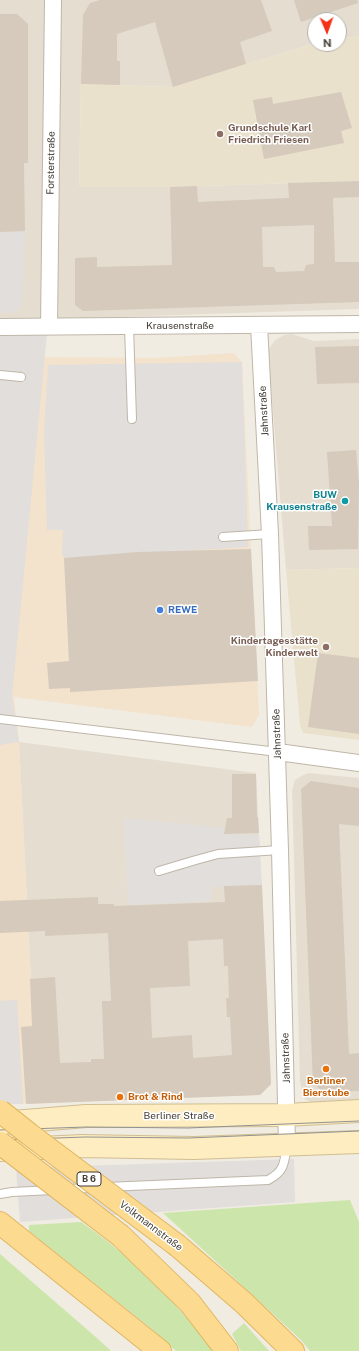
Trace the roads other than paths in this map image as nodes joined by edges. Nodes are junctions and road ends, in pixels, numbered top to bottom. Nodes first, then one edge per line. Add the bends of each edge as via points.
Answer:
1 (53, 0) edge
2 (359, 324) edge
3 (259, 325) junction
4 (49, 326) junction
5 (129, 326) junction
6 (0, 327) edge
7 (0, 375) edge
8 (21, 377) dead end
9 (132, 419) dead end
10 (270, 534) junction
11 (223, 537) dead end
12 (0, 719) edge
13 (278, 752) junction
14 (359, 763) edge
15 (280, 850) junction
16 (159, 871) dead end
17 (0, 1111) edge
18 (359, 1111) edge
19 (287, 1115) junction
20 (0, 1123) edge
21 (359, 1142) edge
22 (0, 1143) edge
23 (287, 1144) junction
24 (0, 1150) edge
25 (0, 1194) edge
26 (0, 1223) edge
27 (160, 1351) edge
28 (228, 1351) edge
29 (293, 1351) edge

1 - 4 street, Forsterstraße
2 - 3 street, Krausenstraße
3 - 5 street, Krausenstraße
3 - 10 street, Jahnstraße
4 - 5 street, Krausenstraße
4 - 6 street, Krausenstraße
5 - 9 lane
7 - 8 lane
10 - 11 lane
10 - 13 street, Jahnstraße
12 - 13 lane
13 - 14 street
13 - 15 street, Jahnstraße
15 - 16 lane via 218,854
15 - 19 street, Jahnstraße
17 - 29 main road, Volkmannstraße / B 6, bridge via 178,1246 244,1303
18 - 19 street, Berliner Straße
19 - 20 street, Berliner Straße via 86,1116
19 - 23 street, Jahnstraße
21 - 23 street
22 - 28 main road, B 6, bridge via 121,1236 190,1303
23 - 24 street via 194,1148 82,1146
23 - 25 lane via 284,1164 278,1175 268,1180
26 - 27 main road

